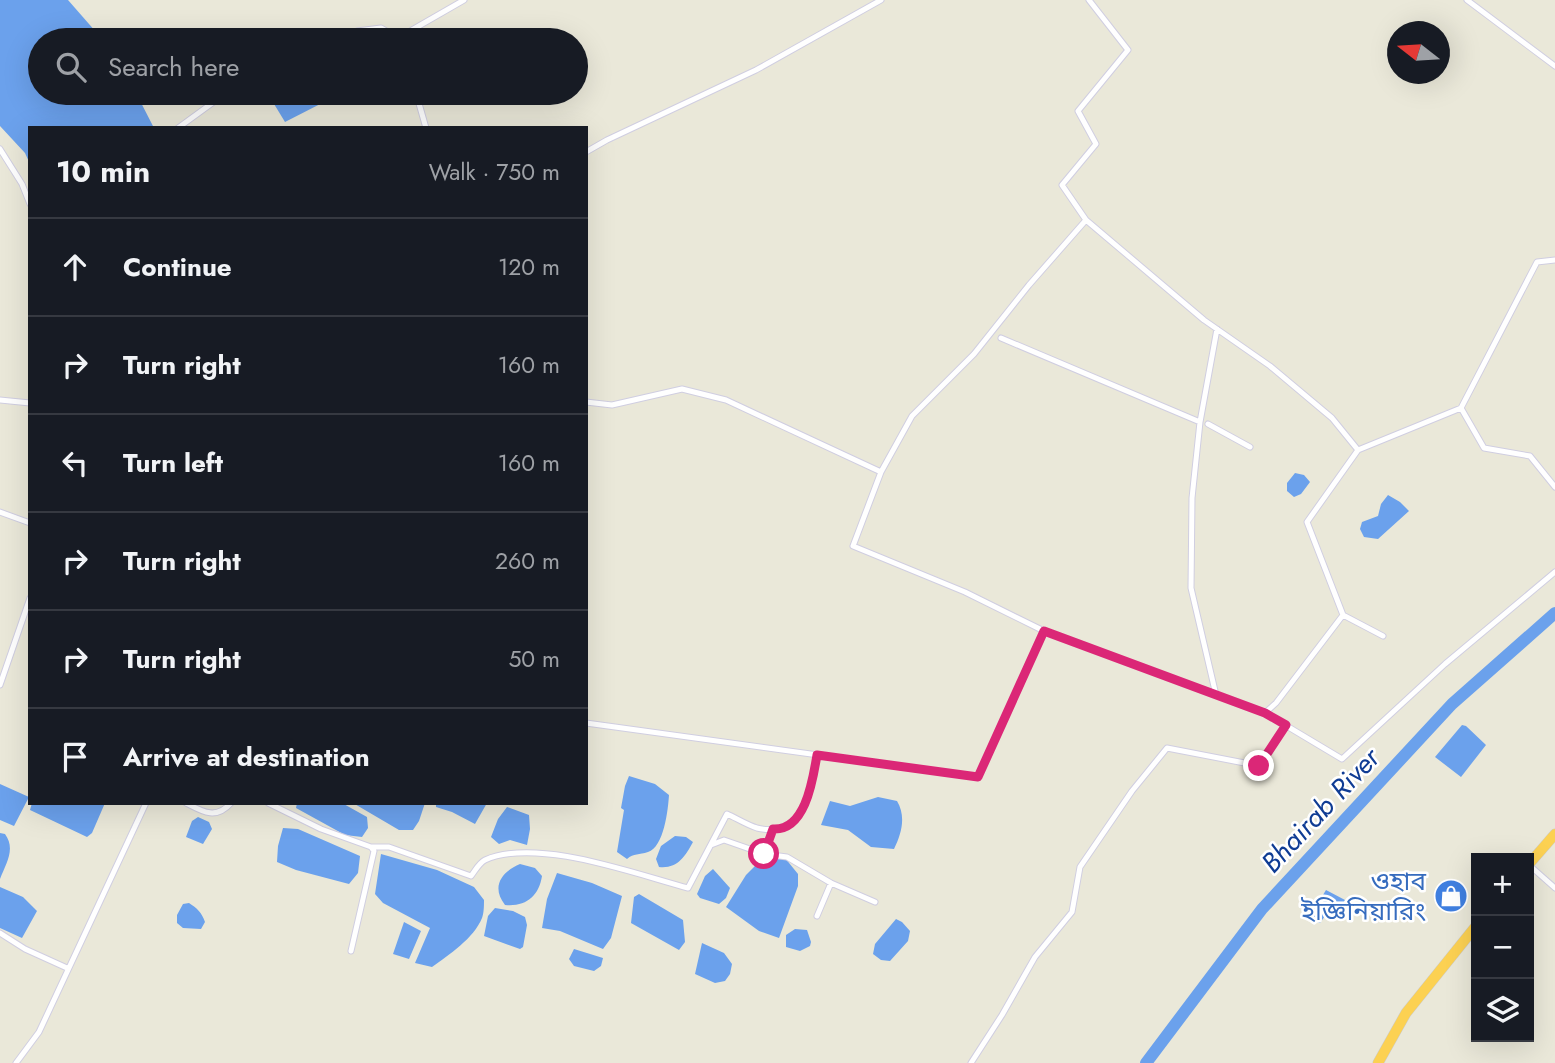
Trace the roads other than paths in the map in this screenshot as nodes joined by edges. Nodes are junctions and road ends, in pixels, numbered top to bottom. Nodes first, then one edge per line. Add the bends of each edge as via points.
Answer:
1 (464, 0) edge
2 (881, 0) edge
3 (1089, 0) edge
4 (1466, 0) edge
5 (417, 28) edge
6 (1555, 66) edge
7 (210, 105) edge
8 (419, 105) edge
9 (181, 126) edge
10 (425, 126) edge
11 (0, 149) edge
12 (588, 151) edge
13 (28, 199) edge
14 (1086, 220) junction
15 (1555, 260) edge
16 (1217, 329) junction
17 (1000, 338) dead end
18 (0, 400) edge
19 (588, 402) edge
20 (28, 403) edge
21 (1461, 408) junction
22 (1200, 422) junction
23 (1208, 424) dead end
24 (1250, 447) dead end
25 (1358, 450) junction
26 (881, 472) junction
27 (1555, 487) edge
28 (0, 512) edge
29 (28, 522) edge
30 (1555, 572) edge
31 (28, 604) edge
32 (1343, 615) junction
33 (1044, 631) junction
34 (1383, 636) dead end
35 (0, 685) edge
36 (1216, 695) junction
37 (1265, 713) junction
38 (588, 723) edge
39 (1286, 725) junction
40 (817, 755) junction
41 (145, 805) edge
42 (190, 805) edge
43 (229, 805) edge
44 (272, 805) edge
45 (773, 829) junction
46 (1555, 834) edge
47 (711, 845) junction
48 (371, 847) junction
49 (764, 854) junction
50 (1534, 859) edge
51 (1534, 869) edge
52 (831, 883) junction
53 (1555, 888) edge
54 (875, 902) dead end
55 (817, 916) dead end
56 (1471, 932) edge
57 (0, 933) edge
58 (351, 951) dead end
59 (67, 968) junction
60 (16, 1063) edge
61 (971, 1063) edge
62 (1378, 1063) edge

1 - 5 street
2 - 12 street via 756,70
3 - 14 street via 1128,50 1078,111 1096,144 1062,185
4 - 6 street
7 - 9 street
8 - 10 street
11 - 13 street
14 - 16 street
14 - 26 street via 974,354 912,416
15 - 21 street via 1537,261
16 - 22 street
16 - 25 street via 1332,418
17 - 22 street
18 - 20 street
19 - 26 street via 612,405 682,389 726,400
21 - 25 street
21 - 27 street via 1484,448 1530,456
22 - 36 street via 1192,498 1191,588
23 - 24 street
25 - 32 street via 1307,522
26 - 33 street via 853,546 965,592
28 - 29 street
30 - 39 street via 1444,664 1342,759
31 - 35 street
32 - 34 street
32 - 37 street
33 - 36 street
33 - 40 street via 978,777
36 - 37 street
37 - 39 street
38 - 40 street
39 - 61 street via 1259,766 1167,748 1080,867 1072,912 1035,957
40 - 45 street via 807,802 793,822
41 - 59 street
42 - 43 street via 208,814 219,814
44 - 48 street
45 - 47 street via 756,828 727,814
45 - 49 street
46 - 50 highway
47 - 48 street via 688,888 555,853 503,855 482,861 471,876 389,848
47 - 49 street via 724,840
48 - 58 street via 374,856
49 - 52 street via 787,857
51 - 53 street
52 - 54 street
52 - 55 street
56 - 62 highway via 1406,1013
57 - 59 street
59 - 60 street via 39,1032

